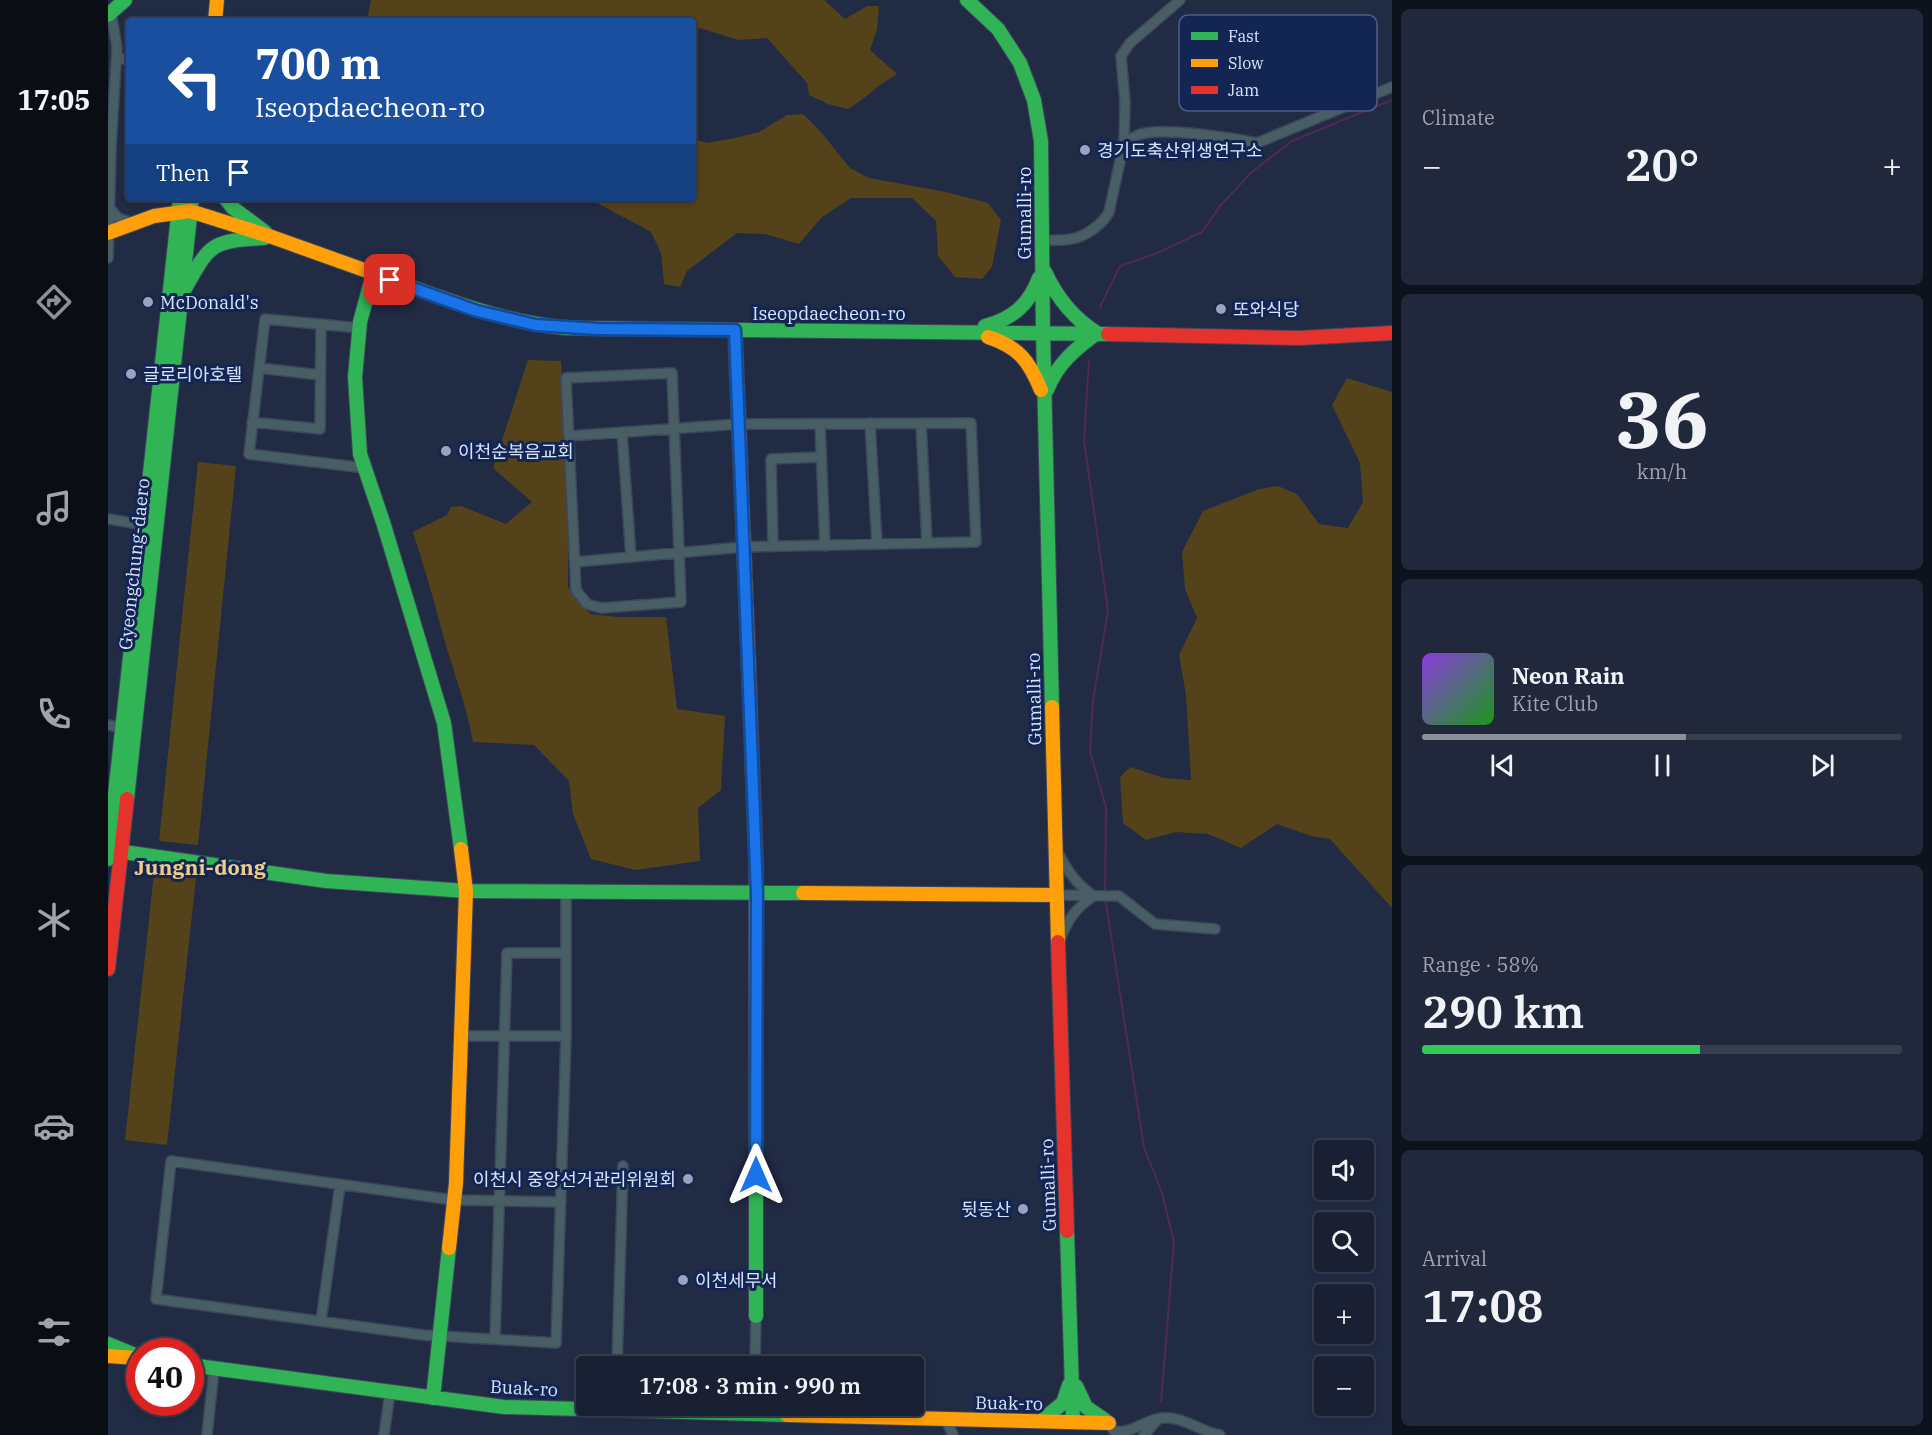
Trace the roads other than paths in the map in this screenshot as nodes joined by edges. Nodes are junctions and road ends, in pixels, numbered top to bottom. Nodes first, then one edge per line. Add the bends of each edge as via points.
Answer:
1 (125, 0) edge
2 (207, 0) edge
3 (217, 0) edge
4 (968, 0) edge
5 (1180, 0) edge
6 (109, 14) edge
7 (204, 18) edge
8 (215, 18) edge
9 (117, 58) junction
10 (126, 60) edge
11 (1392, 87) edge
12 (1377, 93) edge
13 (1334, 111) edge
14 (1124, 143) junction
15 (227, 201) edge
16 (185, 205) edge
17 (108, 207) edge
18 (132, 223) junction
19 (108, 233) edge
20 (272, 237) junction
21 (1042, 240) junction
22 (108, 258) edge
23 (1042, 265) junction
24 (373, 274) junction
25 (183, 292) junction
26 (321, 324) junction
27 (360, 328) junction
28 (735, 330) junction
29 (962, 332) junction
30 (1042, 332) junction
31 (1097, 333) junction
32 (1392, 333) edge
33 (259, 368) junction
34 (320, 375) junction
35 (1045, 398) junction
36 (252, 422) junction
37 (870, 423) junction
38 (921, 423) junction
39 (739, 424) junction
40 (820, 424) junction
41 (675, 428) junction
42 (622, 432) junction
43 (569, 436) junction
44 (821, 457) junction
45 (364, 468) junction
46 (108, 519) edge
47 (144, 525) junction
48 (927, 543) junction
49 (877, 544) junction
50 (825, 546) junction
51 (773, 547) junction
52 (743, 548) junction
53 (680, 553) junction
54 (631, 557) junction
55 (575, 562) junction
56 (108, 725) edge
57 (123, 728) junction
58 (1055, 847) junction
59 (112, 853) edge
60 (466, 891) junction
61 (566, 892) junction
62 (757, 893) junction
63 (1056, 895) junction
64 (1094, 896) junction
65 (1215, 929) dead end
66 (1058, 945) junction
67 (566, 953) junction
68 (108, 969) edge
69 (461, 1036) junction
70 (504, 1036) junction
71 (566, 1036) junction
72 (623, 1166) dead end
73 (340, 1185) junction
74 (454, 1200) junction
75 (499, 1202) junction
76 (561, 1202) junction
77 (756, 1316) joint
78 (321, 1321) junction
79 (440, 1335) junction
80 (495, 1339) junction
81 (108, 1344) edge
82 (126, 1352) edge
83 (108, 1356) edge
84 (617, 1356) edge
85 (755, 1356) edge
86 (126, 1357) edge
87 (126, 1360) edge
88 (108, 1362) edge
89 (204, 1367) edge
90 (214, 1369) junction
91 (1071, 1372) junction
92 (390, 1393) junction
93 (433, 1398) junction
94 (576, 1408) edge
95 (870, 1416) edge
96 (1159, 1418) junction
97 (946, 1420) junction
98 (1041, 1421) junction
99 (1073, 1421) junction
100 (1109, 1423) junction
101 (207, 1435) edge
102 (384, 1435) edge
103 (953, 1435) edge
104 (1144, 1435) edge
105 (1220, 1435) edge

1 - 6 street
2 - 7 street
3 - 8 street
4 - 21 street, Gumalli-ro via 999,30 1031,88 1041,141
5 - 14 street via 1124,51
6 - 9 street
9 - 10 street
9 - 17 street
11 - 12 street
13 - 14 street via 1257,143 1160,132 1142,134
14 - 21 street via 1109,212 1102,223 1076,238
15 - 20 street
16 - 18 street, Iseopdaecheon-ro
16 - 20 street, Iseopdaecheon-ro
16 - 25 street, Gyeongchung-daero
16 - 47 street, Gyeongchung-daero
17 - 18 street via 118,218
17 - 19 street
18 - 19 street, Iseopdaecheon-ro
19 - 22 street
20 - 24 street, Iseopdaecheon-ro
20 - 25 street via 219,244 204,258
21 - 23 street, Gumalli-ro
23 - 29 street via 1036,289 1017,313 1001,322
23 - 30 street, Gumalli-ro
23 - 31 street via 1062,304
24 - 27 street
24 - 28 street, Iseopdaecheon-ro via 477,311 536,325
25 - 59 street, Gyeongchung-daero
26 - 27 street
26 - 33 street via 265,319
26 - 34 street
27 - 45 street via 355,377
28 - 29 street, Iseopdaecheon-ro
28 - 39 street
29 - 30 street, Iseopdaecheon-ro
29 - 35 street via 1003,341 1015,348 1034,372
30 - 31 street, Iseopdaecheon-ro
30 - 35 street, Gumalli-ro
31 - 32 street, Iseopdaecheon-ro via 1299,338
31 - 35 street via 1059,364
33 - 34 street
33 - 36 street
34 - 36 street via 320,429
35 - 58 street, Gumalli-ro
36 - 45 street via 249,454
37 - 38 street
37 - 40 street
37 - 49 street
38 - 48 street
38 - 48 street via 971,423 976,542
39 - 40 street
39 - 41 street
39 - 52 street
40 - 44 street
41 - 42 street
41 - 43 street via 672,373 566,378
41 - 53 street
42 - 43 street
42 - 54 street
43 - 55 street
44 - 50 street
44 - 51 street via 771,459
45 - 60 street via 444,723
46 - 47 street
47 - 57 street, Gyeongchung-daero
48 - 49 street
49 - 50 street
50 - 51 street
51 - 52 street
52 - 53 street
52 - 62 street
53 - 54 street
53 - 55 street via 681,603 601,608 587,603 576,590
54 - 55 street
56 - 57 street
57 - 59 street, Gyeongchung-daero
58 - 63 street, Gumalli-ro
58 - 64 street via 1073,878
59 - 60 street via 326,881
59 - 68 street, Gyeongchung-daero
60 - 61 street
60 - 69 street
61 - 62 street
61 - 67 street
62 - 63 street
62 - 77 street
63 - 64 street
63 - 66 street, Gumalli-ro
64 - 65 street via 1119,896 1155,924
64 - 66 street via 1083,902 1066,923
66 - 91 street, Gumalli-ro
67 - 70 street via 507,952
67 - 71 street
69 - 70 street
69 - 74 street
70 - 71 street
70 - 75 street
71 - 76 street
72 - 84 street
73 - 74 street
73 - 78 street
73 - 78 street via 171,1161 156,1299
74 - 75 street
74 - 79 street
75 - 76 street
75 - 80 street
76 - 80 street via 556,1343
77 - 85 street
78 - 79 street
79 - 80 street
79 - 93 street
81 - 82 street
83 - 86 street
87 - 88 street
89 - 90 street, Buak-ro
90 - 92 street, Buak-ro
90 - 101 street
91 - 98 street via 1063,1403
91 - 99 street, Gumalli-ro
91 - 100 street via 1086,1410
92 - 93 street, Buak-ro
92 - 102 street
93 - 94 street, Buak-ro via 504,1407
95 - 97 street, Buak-ro
96 - 100 street via 1122,1433 1114,1431
96 - 104 street
96 - 105 street via 1181,1420
97 - 98 street, Buak-ro
97 - 103 street
98 - 99 street, Buak-ro
99 - 100 street, Buak-ro

